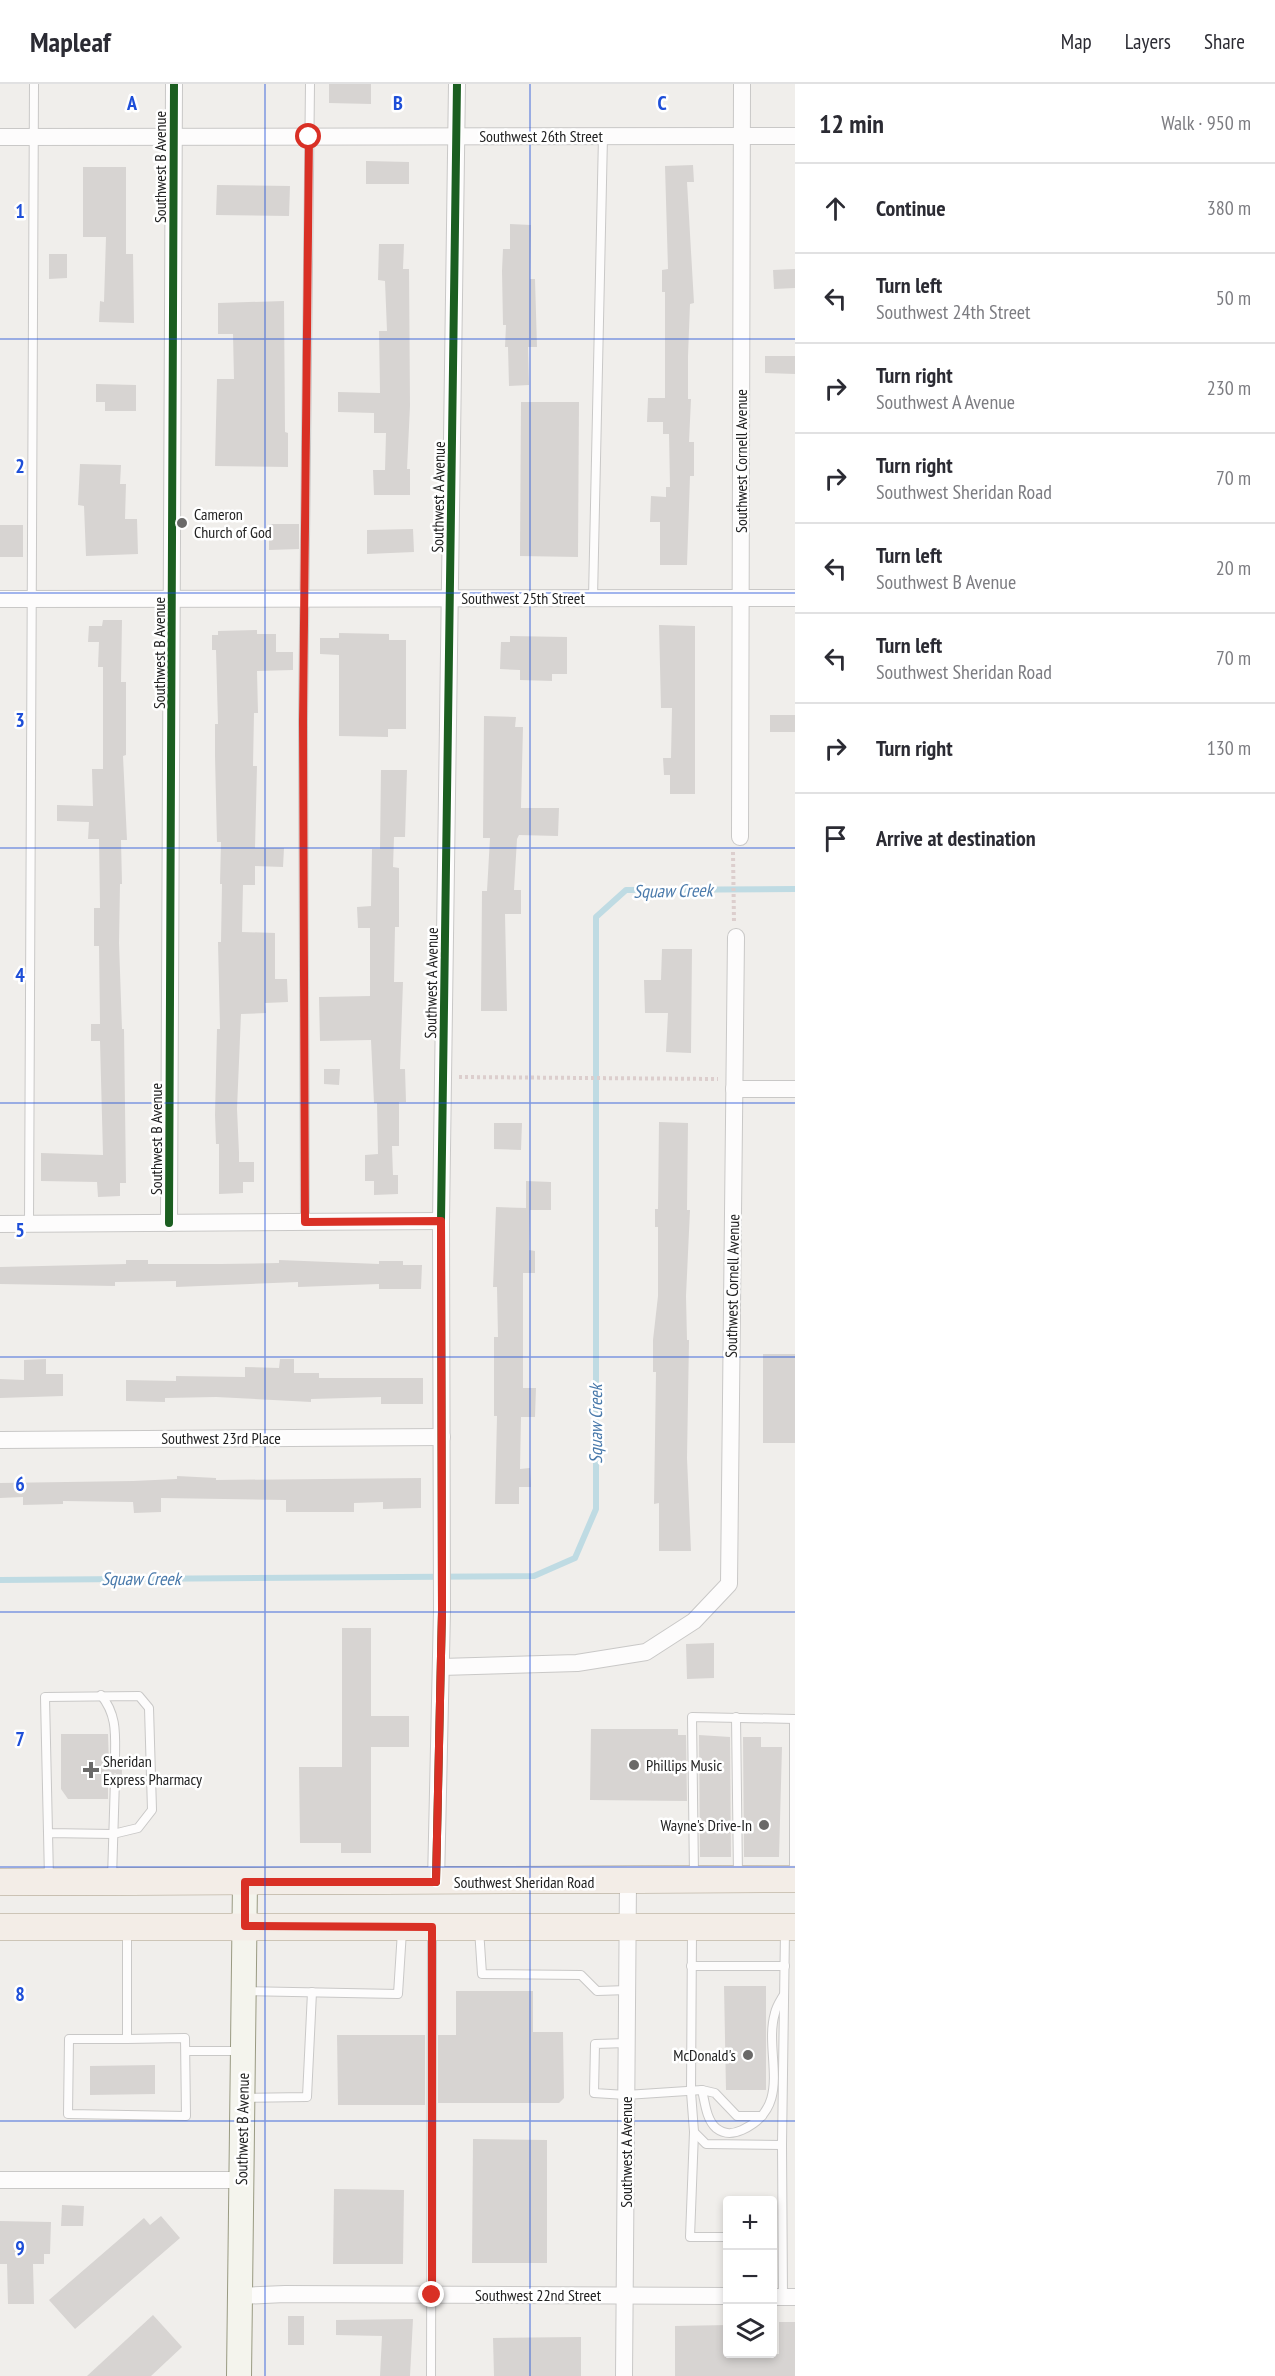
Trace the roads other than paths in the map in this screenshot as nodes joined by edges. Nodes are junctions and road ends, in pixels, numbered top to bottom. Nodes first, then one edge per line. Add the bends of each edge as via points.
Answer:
1 (34, 84) edge
2 (174, 84) edge
3 (310, 84) edge
4 (457, 84) edge
5 (742, 84) edge
6 (457, 136) junction
7 (603, 136) junction
8 (741, 136) junction
9 (795, 136) edge
10 (0, 137) edge
11 (35, 137) junction
12 (173, 137) junction
13 (309, 137) junction
14 (304, 598) junction
15 (450, 598) junction
16 (593, 598) junction
17 (740, 598) junction
18 (795, 598) edge
19 (0, 599) edge
20 (32, 599) junction
21 (173, 599) junction
22 (740, 837) dead end
23 (736, 937) dead end
24 (734, 1084) junction
25 (795, 1089) edge
26 (441, 1221) junction
27 (305, 1222) junction
28 (29, 1223) junction
29 (169, 1223) junction
30 (0, 1224) edge
31 (442, 1437) junction
32 (0, 1440) edge
33 (441, 1667) junction
34 (101, 1695) junction
35 (736, 1717) junction
36 (795, 1719) edge
37 (115, 1762) dead end
38 (115, 1779) dead end
39 (48, 1833) junction
40 (113, 1834) junction
41 (795, 1879) edge
42 (738, 1880) junction
43 (694, 1881) junction
44 (0, 1882) edge
45 (50, 1882) junction
46 (111, 1882) junction
47 (245, 1882) junction
48 (436, 1882) junction
49 (628, 1882) junction
50 (245, 1926) junction
51 (127, 1927) junction
52 (402, 1927) junction
53 (432, 1927) junction
54 (692, 1927) junction
55 (790, 1927) edge
56 (0, 1928) edge
57 (479, 1928) junction
58 (627, 1928) junction
59 (691, 1966) junction
60 (785, 1966) junction
61 (628, 1990) junction
62 (244, 1991) junction
63 (312, 1992) junction
64 (785, 1992) junction
65 (127, 2039) junction
66 (627, 2043) junction
67 (186, 2051) junction
68 (243, 2051) junction
69 (702, 2090) junction
70 (691, 2092) junction
71 (626, 2095) junction
72 (243, 2098) junction
73 (762, 2116) junction
74 (694, 2132) junction
75 (782, 2145) junction
76 (0, 2180) edge
77 (242, 2180) junction
78 (723, 2237) edge
79 (777, 2237) edge
80 (782, 2237) junction
81 (432, 2295) junction
82 (240, 2296) junction
83 (625, 2296) junction
84 (723, 2296) edge
85 (783, 2297) edge
86 (239, 2376) edge
87 (431, 2376) edge
88 (624, 2376) edge

1 - 11 lane
2 - 12 street, Southwest B Avenue
3 - 13 lane
4 - 6 street, Southwest A Avenue
5 - 8 street, Southwest Cornell Avenue
6 - 7 street, Southwest 26th Street
6 - 13 street, Southwest 26th Street
6 - 15 street, Southwest A Avenue
7 - 8 street, Southwest 26th Street
7 - 16 lane
8 - 9 street, Southwest 26th Street
8 - 17 street, Southwest Cornell Avenue
10 - 11 street, Southwest 26th Street
11 - 12 street, Southwest 26th Street
11 - 20 lane
12 - 13 street, Southwest 26th Street
12 - 21 street, Southwest B Avenue
13 - 14 lane
14 - 15 street, Southwest 25th Street
14 - 21 street, Southwest 25th Street
14 - 27 lane
15 - 16 street, Southwest 25th Street
15 - 26 street, Southwest A Avenue
16 - 17 street, Southwest 25th Street
17 - 18 street, Southwest 25th Street
17 - 22 street, Southwest Cornell Avenue
19 - 20 street, Southwest 25th Street
20 - 21 street, Southwest 25th Street
20 - 28 lane
21 - 29 street, Southwest B Avenue
23 - 24 street, Southwest Cornell Avenue
24 - 25 street
24 - 33 street, Southwest Cornell Avenue via 729,1584 694,1621 645,1652 577,1663
26 - 27 street
26 - 31 street, Southwest A Avenue
27 - 29 street
28 - 29 street
28 - 30 street
31 - 32 street, Southwest 23rd Place
31 - 33 street, Southwest A Avenue
33 - 48 street, Southwest A Avenue
34 - 37 lane via 115,1719
34 - 39 lane via 45,1697
34 - 40 lane via 139,1696 149,1708 152,1810 138,1828
35 - 36 lane
35 - 42 lane
35 - 43 lane via 692,1717
36 - 41 lane
38 - 40 lane
39 - 40 lane
39 - 45 lane
40 - 46 lane
41 - 42 main road, Southwest Sheridan Road
42 - 43 main road, Southwest Sheridan Road
43 - 49 main road, Southwest Sheridan Road
44 - 45 main road, Southwest Sheridan Road
45 - 46 main road, Southwest Sheridan Road
46 - 47 main road, Southwest Sheridan Road
47 - 48 main road, Southwest Sheridan Road
47 - 50 street, Southwest B Avenue
48 - 49 main road, Southwest Sheridan Road
49 - 58 street, Southwest A Avenue
50 - 51 main road
50 - 52 main road
50 - 62 street, Southwest B Avenue
51 - 56 main road
51 - 65 lane
52 - 53 main road
52 - 63 lane via 398,1994
53 - 57 main road
53 - 81 lane
54 - 55 main road
54 - 58 main road
54 - 59 lane
55 - 60 lane
57 - 58 main road
57 - 61 lane via 482,1974 581,1975 597,1991
58 - 61 street, Southwest A Avenue
59 - 60 lane
59 - 70 lane
60 - 64 lane
61 - 66 street, Southwest A Avenue
62 - 63 lane
62 - 68 street, Southwest B Avenue
63 - 72 lane via 307,2097
64 - 73 lane via 774,2014 773,2088 770,2104
64 - 75 lane
65 - 67 lane via 185,2038
65 - 67 lane via 69,2039 68,2114 186,2116
66 - 71 street, Southwest A Avenue
66 - 71 lane via 595,2044 594,2093
67 - 68 lane
68 - 72 street, Southwest B Avenue
69 - 70 lane
69 - 73 lane via 715,2093 737,2116
69 - 73 lane via 709,2118 724,2133 740,2130
70 - 71 lane
70 - 74 lane
71 - 83 street, Southwest A Avenue
72 - 77 street, Southwest B Avenue
74 - 75 lane via 706,2144
74 - 78 lane via 690,2237
75 - 80 lane
76 - 77 street
77 - 82 street, Southwest B Avenue
79 - 80 lane
80 - 85 lane
81 - 82 street, Southwest 22nd Street
81 - 83 street, Southwest 22nd Street
81 - 87 lane
82 - 86 street, Southwest B Avenue
83 - 84 street, Southwest 22nd Street
83 - 88 street, Southwest A Avenue

